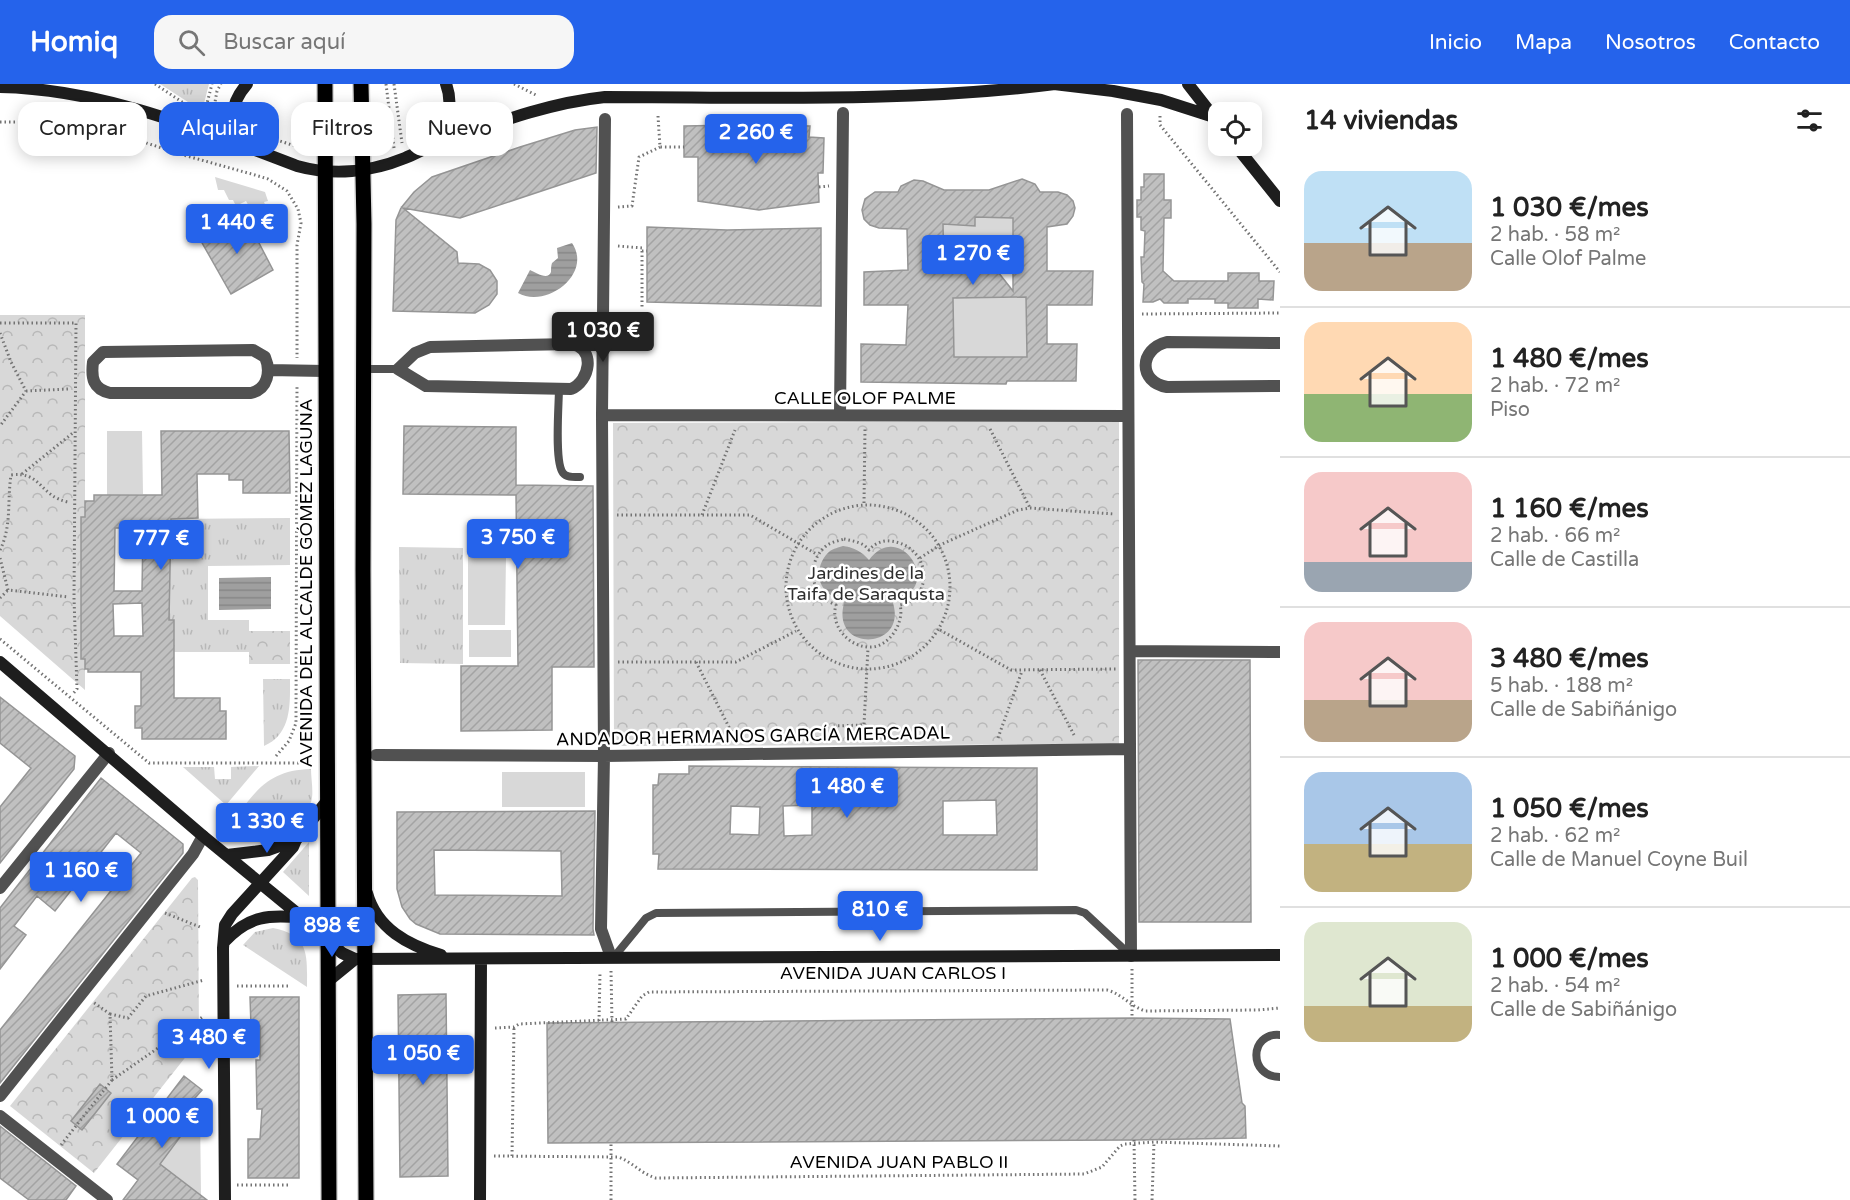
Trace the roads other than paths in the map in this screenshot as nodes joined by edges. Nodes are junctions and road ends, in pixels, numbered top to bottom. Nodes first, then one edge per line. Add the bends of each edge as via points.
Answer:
1 (247, 84) edge
2 (325, 84) edge
3 (361, 84) edge
4 (446, 84) edge
5 (1055, 84) edge
6 (1188, 84) edge
7 (0, 87) edge
8 (236, 102) edge
9 (450, 102) edge
10 (1208, 110) edge
11 (843, 113) dead end
12 (1127, 114) dead end
13 (1208, 117) edge
14 (159, 118) edge
15 (513, 118) edge
16 (605, 119) dead end
17 (270, 156) edge
18 (408, 156) edge
19 (1244, 156) edge
20 (356, 171) junction
21 (325, 172) junction
22 (1280, 201) edge
23 (1280, 343) edge
24 (363, 369) junction
25 (398, 369) junction
26 (268, 370) junction
27 (325, 370) junction
28 (1280, 386) edge
29 (559, 388) junction
30 (602, 415) junction
31 (840, 416) junction
32 (1128, 416) junction
33 (580, 477) dead end
34 (1130, 651) junction
35 (1280, 652) edge
36 (1, 665) edge
37 (1130, 749) junction
38 (109, 753) junction
39 (376, 755) dead end
40 (604, 756) junction
41 (327, 801) junction
42 (203, 836) junction
43 (296, 840) junction
44 (227, 855) junction
45 (364, 881) junction
46 (260, 883) junction
47 (0, 888) edge
48 (304, 919) junction
49 (327, 939) junction
50 (224, 942) junction
51 (1280, 955) edge
52 (1131, 956) junction
53 (608, 958) junction
54 (360, 959) junction
55 (454, 959) junction
56 (481, 959) junction
57 (328, 981) junction
58 (1280, 1035) edge
59 (1280, 1077) edge
60 (0, 1096) edge
61 (0, 1116) edge
62 (107, 1200) edge
63 (225, 1200) edge
64 (328, 1200) edge
65 (366, 1200) edge
66 (480, 1200) edge

1 - 8 street
2 - 21 main road, AVENIDA DEL ALCALDE GÓMEZ LAGUNA
3 - 20 main road
4 - 9 street
5 - 13 street via 1161,100
5 - 15 street via 854,97 605,97 542,108
6 - 10 street
7 - 14 street via 50,90 110,102
11 - 31 street
12 - 32 street
16 - 30 street
17 - 21 street
18 - 20 street
19 - 22 street
20 - 21 street
20 - 24 main road via 364,224
21 - 27 main road, AVENIDA DEL ALCALDE GÓMEZ LAGUNA
23 - 28 street via 1167,342 1153,347 1146,367 1154,383 1167,387
24 - 25 lane
24 - 45 main road
25 - 29 street via 426,386
25 - 29 street via 415,353 430,347 579,346 587,356 586,375 571,389
26 - 26 street via 265,357 253,350 122,350 103,352 93,362 92,372 97,387 110,393 239,393 262,388
26 - 27 street
27 - 41 main road, AVENIDA DEL ALCALDE GÓMEZ LAGUNA
29 - 33 lane via 561,469 568,477
30 - 31 street, CALLE OLOF PALME
30 - 40 street
31 - 32 street, CALLE OLOF PALME
32 - 34 street
34 - 35 street
34 - 37 street
36 - 38 street
37 - 40 street, ANDADOR HERMANOS GARCÍA MERCADAL
37 - 52 street
38 - 42 street
38 - 47 street
39 - 40 street, ANDADOR HERMANOS GARCÍA MERCADAL
40 - 53 street via 601,929
41 - 43 street
41 - 49 main road, AVENIDA DEL ALCALDE GÓMEZ LAGUNA
42 - 44 street
42 - 60 street via 193,854
43 - 44 street via 268,850
43 - 46 street
44 - 46 street
45 - 54 main road
45 - 55 street via 373,909 390,931 409,944
46 - 48 street
46 - 50 street via 228,918
48 - 49 street
48 - 50 street via 277,916 253,920
49 - 54 street via 342,953
49 - 57 main road, AVENIDA DEL ALCALDE GÓMEZ LAGUNA
50 - 63 street
51 - 52 street, AVENIDA JUAN CARLOS I
52 - 53 street, AVENIDA JUAN CARLOS I
52 - 53 lane via 1085,913 1064,910 656,913 646,918
53 - 56 street, AVENIDA JUAN CARLOS I
54 - 55 street, AVENIDA JUAN CARLOS I
54 - 57 street
54 - 65 main road
55 - 56 street, AVENIDA JUAN CARLOS I
56 - 66 street
57 - 64 main road, AVENIDA DEL ALCALDE GÓMEZ LAGUNA
58 - 59 lane via 1268,1036 1256,1054 1263,1072
61 - 62 street

